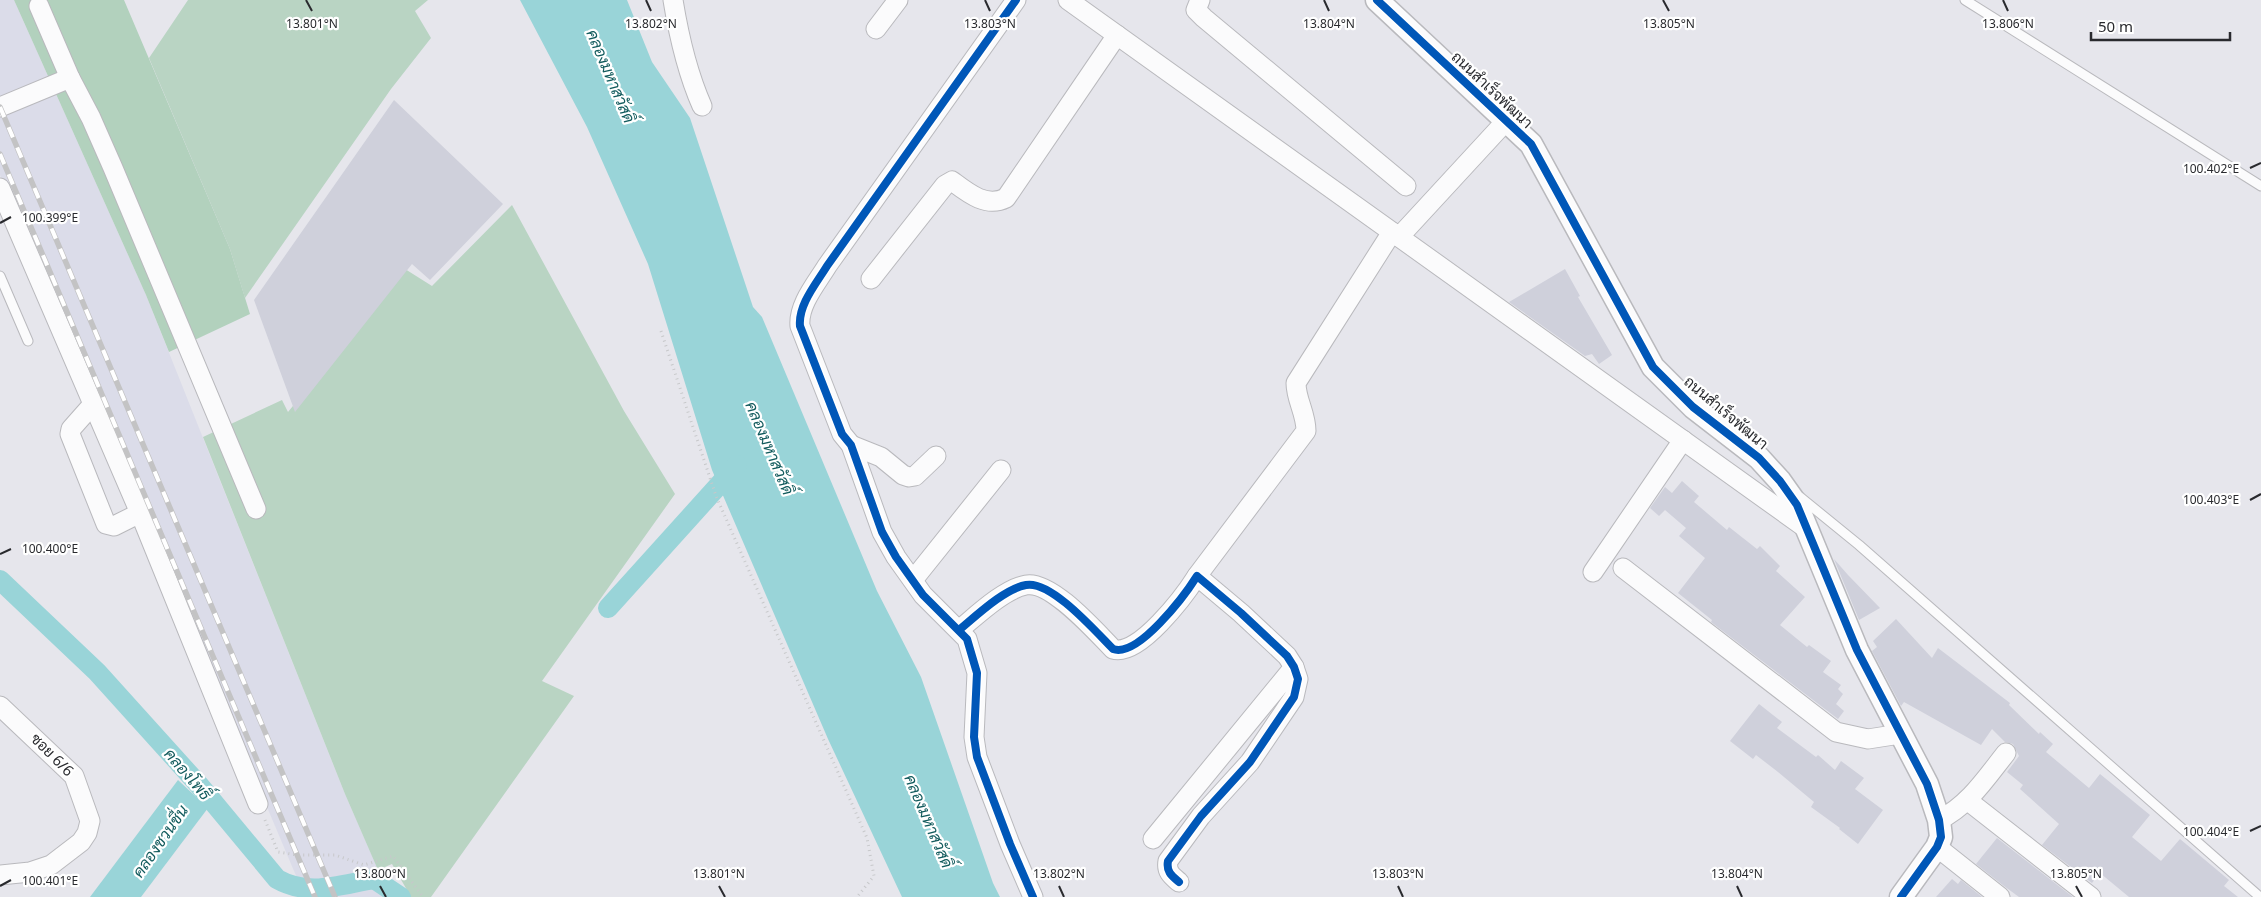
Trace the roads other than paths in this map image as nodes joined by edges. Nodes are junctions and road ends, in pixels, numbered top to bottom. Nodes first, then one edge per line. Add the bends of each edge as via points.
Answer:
1 (673, 0) edge
2 (898, 0) edge
3 (1016, 0) edge
4 (1068, 0) edge
5 (1200, 0) edge
6 (1376, 0) edge
7 (1965, 0) edge
8 (39, 6) dead end
9 (876, 29) dead end
10 (1118, 36) junction
11 (70, 78) junction
12 (702, 106) dead end
13 (0, 107) edge
14 (1506, 121) junction
15 (1406, 186) dead end
16 (2261, 186) edge
17 (0, 188) edge
18 (1396, 235) junction
19 (0, 276) edge
20 (871, 280) dead end
21 (28, 341) dead end
22 (94, 404) junction
23 (1683, 440) junction
24 (850, 445) junction
25 (936, 456) dead end
26 (1001, 470) dead end
27 (1780, 481) junction
28 (256, 509) dead end
29 (140, 513) junction
30 (1807, 529) junction
31 (1623, 568) dead end
32 (1593, 572) dead end
33 (1197, 576) junction
34 (912, 580) junction
35 (959, 630) junction
36 (1294, 667) junction
37 (0, 706) edge
38 (1900, 734) junction
39 (2006, 753) dead end
40 (1967, 800) junction
41 (258, 804) road end
42 (1939, 820) junction
43 (1153, 839) dead end
44 (1937, 847) junction
45 (0, 875) edge
46 (1180, 882) dead end
47 (1033, 897) edge
48 (1902, 897) edge
49 (2000, 897) edge
50 (2091, 897) edge
51 (2260, 897) edge

1 - 12 street via 691,82
2 - 9 street
3 - 24 street via 827,266 799,317 842,434
4 - 10 street
5 - 15 street via 1196,10 1204,18
6 - 14 street, ถนนสำเร็จพัฒนา
7 - 16 lane
8 - 11 street
10 - 18 street
10 - 20 street via 1006,198 997,203 985,202 952,181 944,185
11 - 13 street
11 - 28 street via 113,168
14 - 18 street
14 - 27 street, ถนนสำเร็จพัฒนา via 1531,144 1653,367 1693,407 1759,458
17 - 22 street
18 - 23 street
18 - 33 street via 1296,383 1296,396 1306,420 1306,431
19 - 21 lane
22 - 29 street
22 - 29 street via 70,434 106,524 114,526
23 - 30 street
23 - 32 street
24 - 25 street via 881,457 909,477 915,476
24 - 34 street via 882,532
26 - 34 street
27 - 30 street, ถนนสำเร็จพัฒนา via 1797,505
27 - 51 lane via 1859,545
29 - 41 street
30 - 38 street, ถนนสำเร็จพัฒนา via 1857,650
31 - 38 street via 1836,732 1868,739
33 - 35 street via 1174,609 1149,633 1121,651 1113,650 1049,591 1032,585 1025,585 1001,597
33 - 36 street via 1287,656
34 - 35 street
35 - 47 street via 967,639 977,673 974,737 977,756
36 - 43 street
36 - 46 street via 1298,679 1294,697 1250,762 1201,816 1168,862 1171,875
37 - 45 street, ซอย 6/6 via 74,776 90,821 81,842 51,866
38 - 42 street, ถนนสำเร็จพัฒนา via 1927,784
39 - 40 street
40 - 42 street
40 - 50 street
42 - 44 street, ถนนสำเร็จพัฒนา via 1941,836
44 - 48 street, ถนนสำเร็จพัฒนา
44 - 49 street

